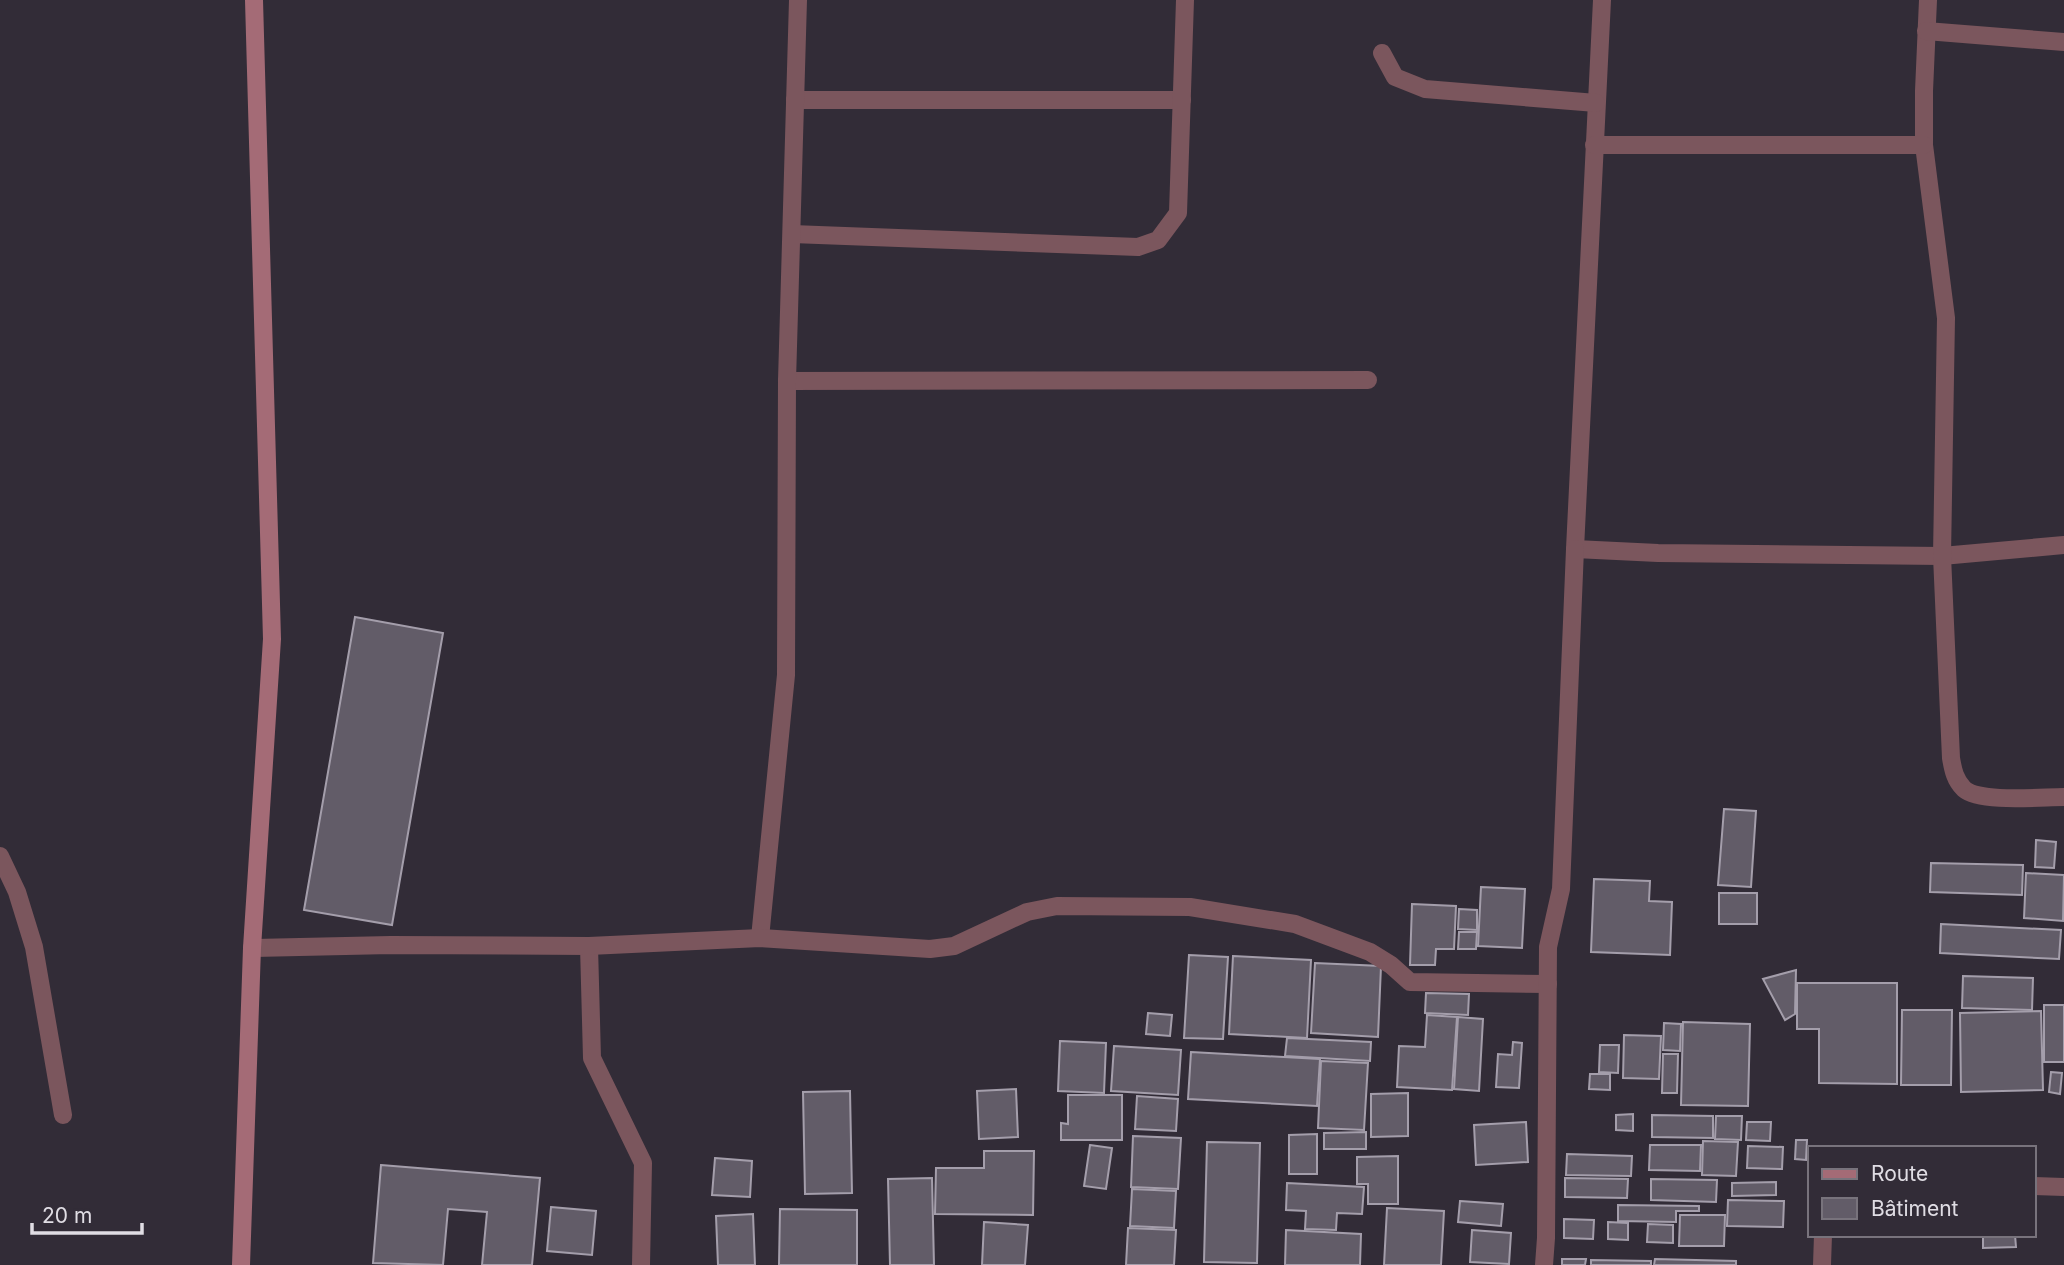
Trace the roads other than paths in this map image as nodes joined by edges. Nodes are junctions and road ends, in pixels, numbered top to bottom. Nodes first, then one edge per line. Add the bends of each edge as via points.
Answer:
1 (254, 0) edge
2 (798, 0) edge
3 (1185, 0) edge
4 (1602, 0) edge
5 (1928, 0) edge
6 (1926, 31) junction
7 (2064, 42) edge
8 (1382, 53) dead end
9 (795, 100) junction
10 (1182, 100) junction
11 (1596, 103) junction
12 (1594, 145) junction
13 (1924, 145) junction
14 (792, 234) junction
15 (1368, 380) dead end
16 (787, 381) junction
17 (2064, 545) edge
18 (1575, 549) junction
19 (1942, 556) junction
20 (2064, 797) edge
21 (0, 856) edge
22 (760, 938) junction
23 (589, 946) junction
24 (252, 948) junction
25 (1548, 984) junction
26 (63, 1115) dead end
27 (2036, 1186) edge
28 (2064, 1186) edge
29 (1823, 1237) edge
30 (241, 1265) edge
31 (641, 1265) edge
32 (1544, 1265) edge
33 (1822, 1265) edge

1 - 24 main road via 272,639
2 - 9 street
3 - 10 street
4 - 11 street
5 - 6 street
6 - 7 street
6 - 13 street
8 - 11 street via 1395,77 1425,89
9 - 10 street
9 - 14 street
10 - 14 street via 1178,213 1158,240 1138,247
11 - 12 street
12 - 13 street
12 - 18 street
13 - 19 street via 1947,318
14 - 16 street
15 - 16 street
16 - 22 street via 786,675
17 - 19 street
18 - 19 street
18 - 25 street via 1561,889 1548,947
19 - 20 street via 1955,777 1965,790 1981,797
21 - 26 street via 18,892 34,947
22 - 23 street
22 - 25 street via 930,949 954,946 1027,912 1057,906 1190,907 1294,924 1370,952 1410,982
23 - 24 street
23 - 31 street via 592,1058 643,1163
24 - 30 main road
25 - 32 street
27 - 28 street
29 - 33 street

